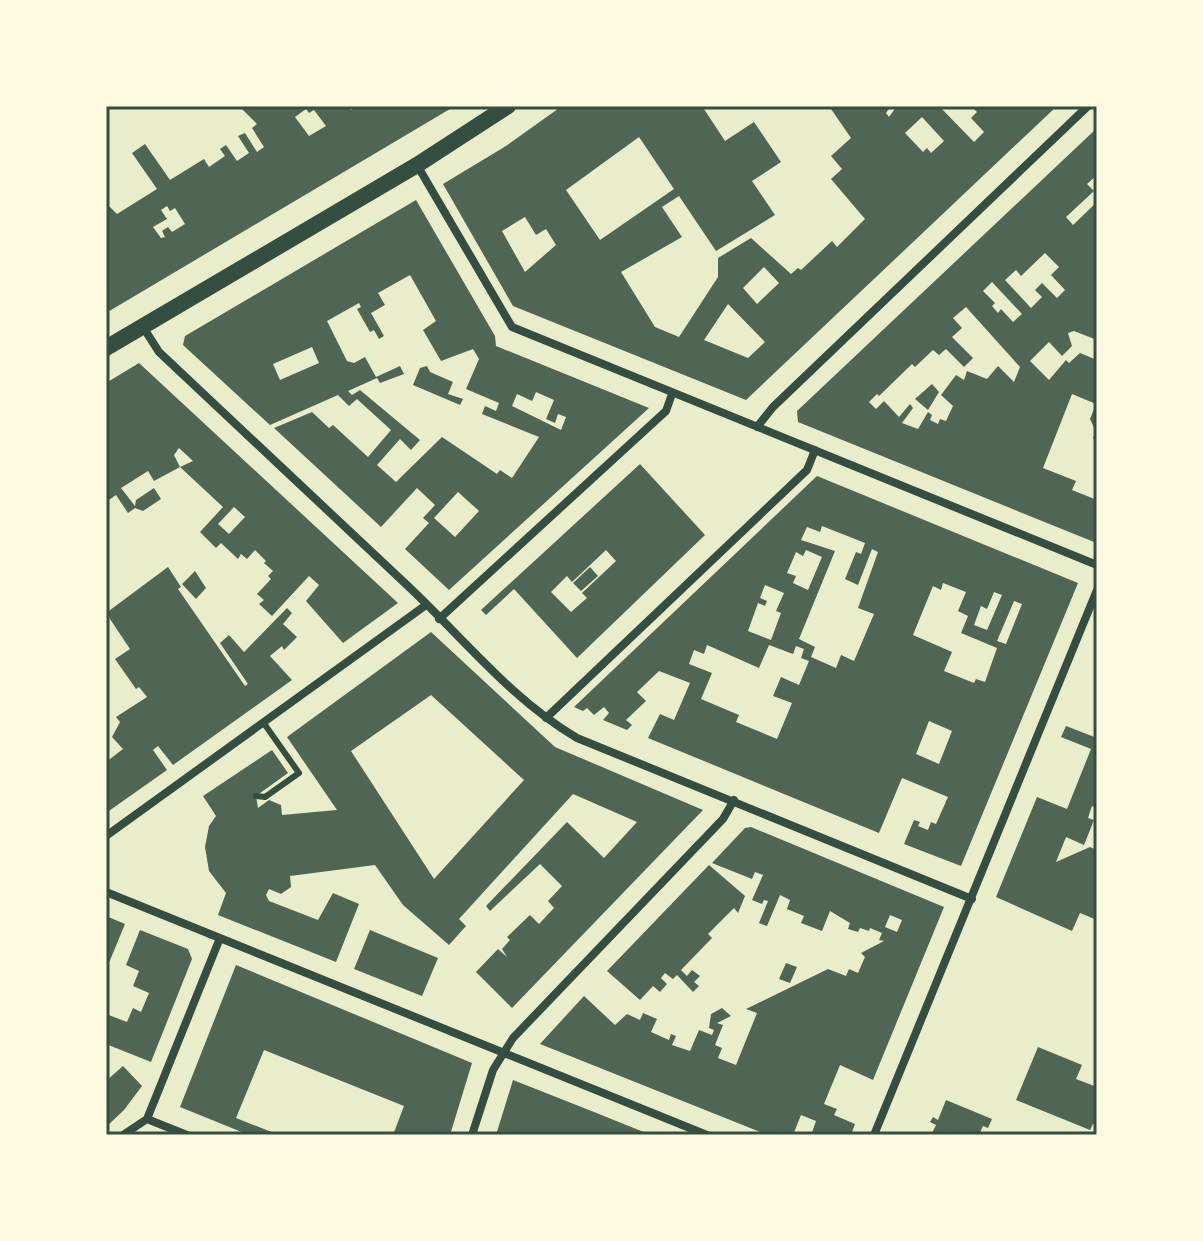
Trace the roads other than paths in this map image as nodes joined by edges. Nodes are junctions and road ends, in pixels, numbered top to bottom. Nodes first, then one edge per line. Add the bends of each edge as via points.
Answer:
1 (508, 106) edge
2 (1088, 106) edge
3 (417, 165) junction
4 (143, 327) junction
5 (106, 348) edge
6 (672, 394) junction
7 (757, 427) junction
8 (815, 450) junction
9 (1097, 565) edge
10 (1097, 590) edge
11 (426, 605) junction
12 (439, 619) junction
13 (546, 718) junction
14 (263, 722) junction
15 (256, 796) dead end
16 (734, 800) junction
17 (106, 836) edge
18 (106, 892) edge
19 (972, 899) junction
20 (220, 938) junction
21 (502, 1053) junction
22 (147, 1119) junction
23 (123, 1135) edge
24 (187, 1135) edge
25 (472, 1135) edge
26 (707, 1135) edge
27 (874, 1135) edge

1 - 3 main road
2 - 7 street
3 - 4 main road
3 - 6 street via 512,327
4 - 5 main road
4 - 11 street via 159,352
6 - 7 street
6 - 12 street via 666,411
7 - 8 street
8 - 9 street
8 - 13 street via 807,470
10 - 19 street
11 - 12 street
11 - 14 street
12 - 13 street
13 - 16 street via 577,738
14 - 15 lane via 299,773 265,797
14 - 17 street
16 - 19 street
16 - 21 street via 723,819
18 - 20 street
19 - 27 street
20 - 21 street
20 - 22 street
21 - 25 street
21 - 26 street
22 - 23 street
22 - 24 street

